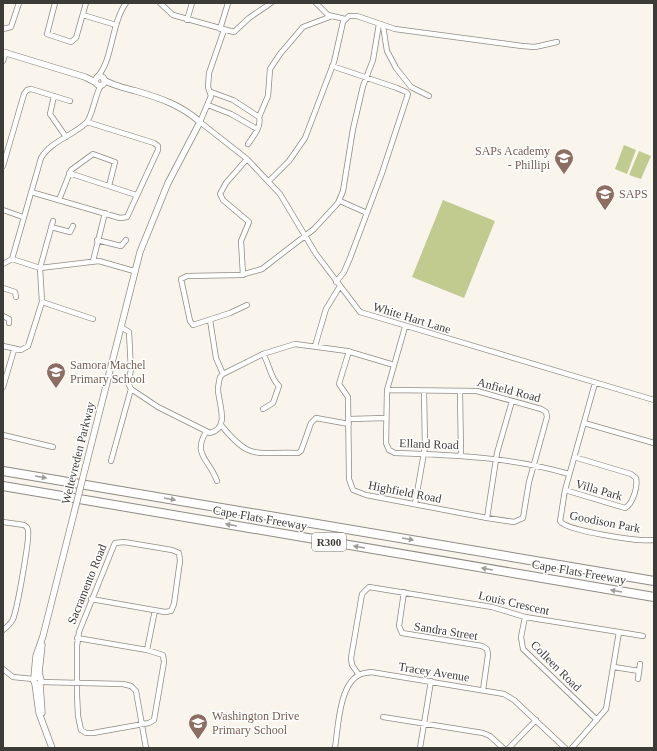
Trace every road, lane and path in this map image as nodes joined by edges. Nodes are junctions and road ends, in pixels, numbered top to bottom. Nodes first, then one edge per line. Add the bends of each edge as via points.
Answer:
1 (20, 3) edge
2 (55, 3) edge
3 (86, 3) edge
4 (126, 3) edge
5 (160, 3) edge
6 (192, 3) edge
7 (228, 3) edge
8 (271, 3) edge
9 (316, 3) edge
10 (83, 15) junction
11 (332, 16) junction
12 (345, 19) junction
13 (187, 20) junction
14 (116, 25) junction
15 (381, 25) junction
16 (3, 29) edge
17 (222, 30) junction
18 (557, 42) dead end
19 (4, 52) edge
20 (3, 61) edge
21 (332, 66) junction
22 (366, 77) junction
23 (100, 81) junction
24 (412, 88) junction
25 (211, 92) junction
26 (408, 94) junction
27 (54, 96) junction
28 (428, 96) dead end
29 (70, 101) dead end
30 (208, 105) junction
31 (259, 117) junction
32 (87, 122) junction
33 (200, 122) junction
34 (257, 129) junction
35 (66, 137) junction
36 (248, 144) dead end
37 (248, 159) junction
38 (3, 166) edge
39 (69, 173) junction
40 (269, 181) junction
41 (109, 186) junction
42 (31, 192) junction
43 (136, 195) junction
44 (59, 200) junction
45 (340, 200) junction
46 (3, 210) edge
47 (105, 213) junction
48 (367, 213) junction
49 (23, 216) junction
50 (53, 222) dead end
51 (73, 226) dead end
52 (51, 227) junction
53 (306, 236) junction
54 (97, 240) junction
55 (126, 240) dead end
56 (12, 259) junction
57 (93, 261) junction
58 (3, 264) edge
59 (40, 268) junction
60 (134, 271) junction
61 (243, 275) junction
62 (338, 284) junction
63 (3, 288) edge
64 (16, 298) dead end
65 (42, 302) junction
66 (247, 305) dead end
67 (3, 316) edge
68 (93, 319) dead end
69 (210, 320) junction
70 (9, 323) dead end
71 (121, 327) junction
72 (405, 327) junction
73 (3, 346) edge
74 (315, 346) junction
75 (14, 350) junction
76 (351, 352) junction
77 (263, 354) junction
78 (394, 365) junction
79 (223, 374) junction
80 (595, 383) junction
81 (3, 387) edge
82 (131, 389) junction
83 (387, 390) junction
84 (424, 391) junction
85 (460, 391) junction
86 (654, 400) edge
87 (512, 401) junction
88 (263, 409) dead end
89 (386, 418) junction
90 (349, 421) junction
91 (584, 423) junction
92 (221, 425) junction
93 (206, 432) junction
94 (3, 435) edge
95 (654, 443) edge
96 (52, 447) dead end
97 (424, 454) junction
98 (461, 455) junction
99 (574, 458) junction
100 (496, 460) junction
101 (111, 461) dead end
102 (534, 465) junction
103 (3, 471) edge
104 (569, 474) junction
105 (217, 481) dead end
106 (3, 486) edge
107 (565, 490) junction
108 (415, 504) junction
109 (487, 518) junction
110 (3, 522) edge
111 (654, 540) edge
112 (654, 581) edge
113 (404, 592) junction
114 (654, 597) edge
115 (91, 599) junction
116 (155, 610) junction
117 (525, 617) junction
118 (3, 630) edge
119 (619, 632) junction
120 (643, 636) dead end
121 (77, 638) junction
122 (147, 650) junction
123 (640, 664) dead end
124 (614, 667) junction
125 (3, 670) edge
126 (639, 671) junction
127 (359, 675) junction
128 (638, 679) dead end
129 (37, 680) junction
130 (431, 681) junction
131 (77, 683) junction
132 (483, 690) junction
133 (383, 717) dead end
134 (536, 720) junction
135 (597, 720) junction
136 (141, 724) junction
137 (424, 724) junction
138 (52, 748) edge
139 (146, 748) edge
140 (335, 748) edge
141 (420, 748) edge
142 (503, 748) edge
143 (509, 748) edge
144 (565, 748) edge
145 (572, 748) edge

1 - 16 street via 11,27
2 - 10 street via 47,31 50,36 74,41
3 - 10 street
4 - 14 street
5 - 13 street via 170,13
6 - 13 street
7 - 17 street
8 - 17 street via 234,32
9 - 11 street
10 - 14 street
11 - 12 street
11 - 31 street via 301,29 280,54 270,69 268,96
12 - 15 street via 354,15
12 - 21 street
13 - 17 street
14 - 23 street
15 - 18 street via 410,32 528,46
15 - 22 street
15 - 24 street via 389,56
17 - 25 street via 210,73 208,87
19 - 20 street
19 - 23 street
21 - 22 street
21 - 40 street via 305,138 289,161
22 - 26 street
22 - 45 street via 351,135
23 - 32 street
23 - 33 street via 173,103 187,110
24 - 26 street
24 - 28 street
25 - 30 street
25 - 31 street via 233,100
26 - 48 street
27 - 29 street
27 - 35 street via 50,114
27 - 38 street via 31,89 24,94
30 - 33 street
30 - 34 street via 231,114
31 - 34 street
32 - 35 street
32 - 43 street via 158,146
33 - 37 street, White Hart Lane
33 - 60 street, Weltevreden Parkway via 168,183
34 - 36 street
35 - 42 street via 42,155
37 - 40 street, White Hart Lane
37 - 61 street via 226,183 220,194 223,200 249,222 240,241
39 - 41 street
39 - 41 street via 93,154 106,158 115,162
39 - 44 street
40 - 53 street, White Hart Lane
41 - 43 street
42 - 44 street
42 - 49 street
43 - 47 street via 125,218
44 - 47 street
45 - 48 street
45 - 53 street via 328,216
46 - 49 street
47 - 54 street
48 - 62 street
49 - 56 street
50 - 52 street
51 - 52 street via 69,232
52 - 59 street
53 - 61 street via 265,268
53 - 62 street, White Hart Lane
54 - 55 street via 121,246
54 - 57 street
56 - 58 street
56 - 59 street
57 - 59 street
57 - 60 street
59 - 65 street
60 - 71 street, Weltevreden Parkway
61 - 69 street via 192,275 182,278 183,294 191,324 197,325
62 - 72 street, White Hart Lane via 360,312
62 - 74 street via 326,309
63 - 64 street via 15,292
65 - 68 street
65 - 75 street via 26,349
66 - 69 street
67 - 70 street via 9,319
69 - 79 street via 216,358
71 - 82 street via 129,332 131,370 128,383
71 - 129 street, Weltevreden Parkway, bridge via 36,656
72 - 78 street, Elland Road
72 - 80 street, White Hart Lane
73 - 75 street
74 - 76 street
74 - 77 street via 290,344
75 - 81 street
76 - 78 street
76 - 90 street, Highfield Road via 340,382 348,397
77 - 79 street
77 - 88 street via 274,381 279,386 273,403
78 - 83 street, Elland Road
79 - 92 street via 218,389
80 - 86 street, White Hart Lane
80 - 91 street
82 - 93 street
82 - 101 street
83 - 84 street, Anfield Road
83 - 89 street, Elland Road
84 - 85 street, Anfield Road
84 - 97 street
85 - 87 street, Anfield Road via 477,391
85 - 98 street
87 - 100 street
87 - 102 street, Anfield Road via 541,409 547,414
89 - 90 street
89 - 97 street, Elland Road via 388,450 394,453
90 - 92 street via 316,418 311,423 301,451 266,454 247,451 239,446
90 - 108 street, Highfield Road via 349,479 353,490 360,494
91 - 95 street
91 - 99 street
92 - 93 street via 216,431
93 - 105 street via 200,444 201,452
94 - 96 street
97 - 98 street, Elland Road
97 - 108 street
98 - 100 street, Elland Road
99 - 104 street
99 - 107 street, Villa Park via 631,474 636,478 631,502 625,508
100 - 102 street, Elland Road
100 - 109 street
102 - 104 street, Elland Road
102 - 109 street, Highfield Road via 522,518 514,522
103 -> 112 highway, Cape Flats Freeway / R300
104 - 107 street
114 -> 106 highway, Cape Flats Freeway / R300
107 - 111 street, Goodison Park via 560,518 564,526 606,535
108 - 109 street, Highfield Road
110 - 118 street via 24,525 28,533 25,564 15,613 11,623
113 - 117 street, Louis Crescent via 492,607
113 - 127 street, Louis Crescent via 372,587 364,590 351,658 352,665
113 - 132 street, Sandra Street via 399,626 402,633 487,649
115 - 116 street
115 - 116 street, Sacramento Road via 117,542 172,550 179,553 180,561 173,606 168,612
115 - 121 street, Sacramento Road
116 - 122 street
117 - 119 street, Louis Crescent
117 - 135 street, Colleen Road via 521,637 523,649
119 - 120 street, Louis Crescent
119 - 124 street
121 - 122 street
121 - 131 street, Sacramento Road
122 - 136 street via 163,655 164,662 155,717 152,721
123 - 126 street
124 - 126 street
124 - 135 street via 606,709
125 - 129 street via 14,677
126 - 128 street
127 - 130 street, Tracey Avenue via 376,672
127 - 140 street via 351,681 345,691
129 - 131 street
129 - 138 street, Weltevreden Parkway via 37,706
130 - 132 street, Tracey Avenue
130 - 137 street
131 - 136 street via 131,686 136,691
131 - 136 street, Sacramento Road via 78,716 84,732 93,733
132 - 134 street, Tracey Avenue via 509,696
133 - 137 street
134 - 143 street
134 - 144 street, Tracey Avenue
135 - 145 street
136 - 139 street
137 - 141 street
137 - 142 street via 487,734

